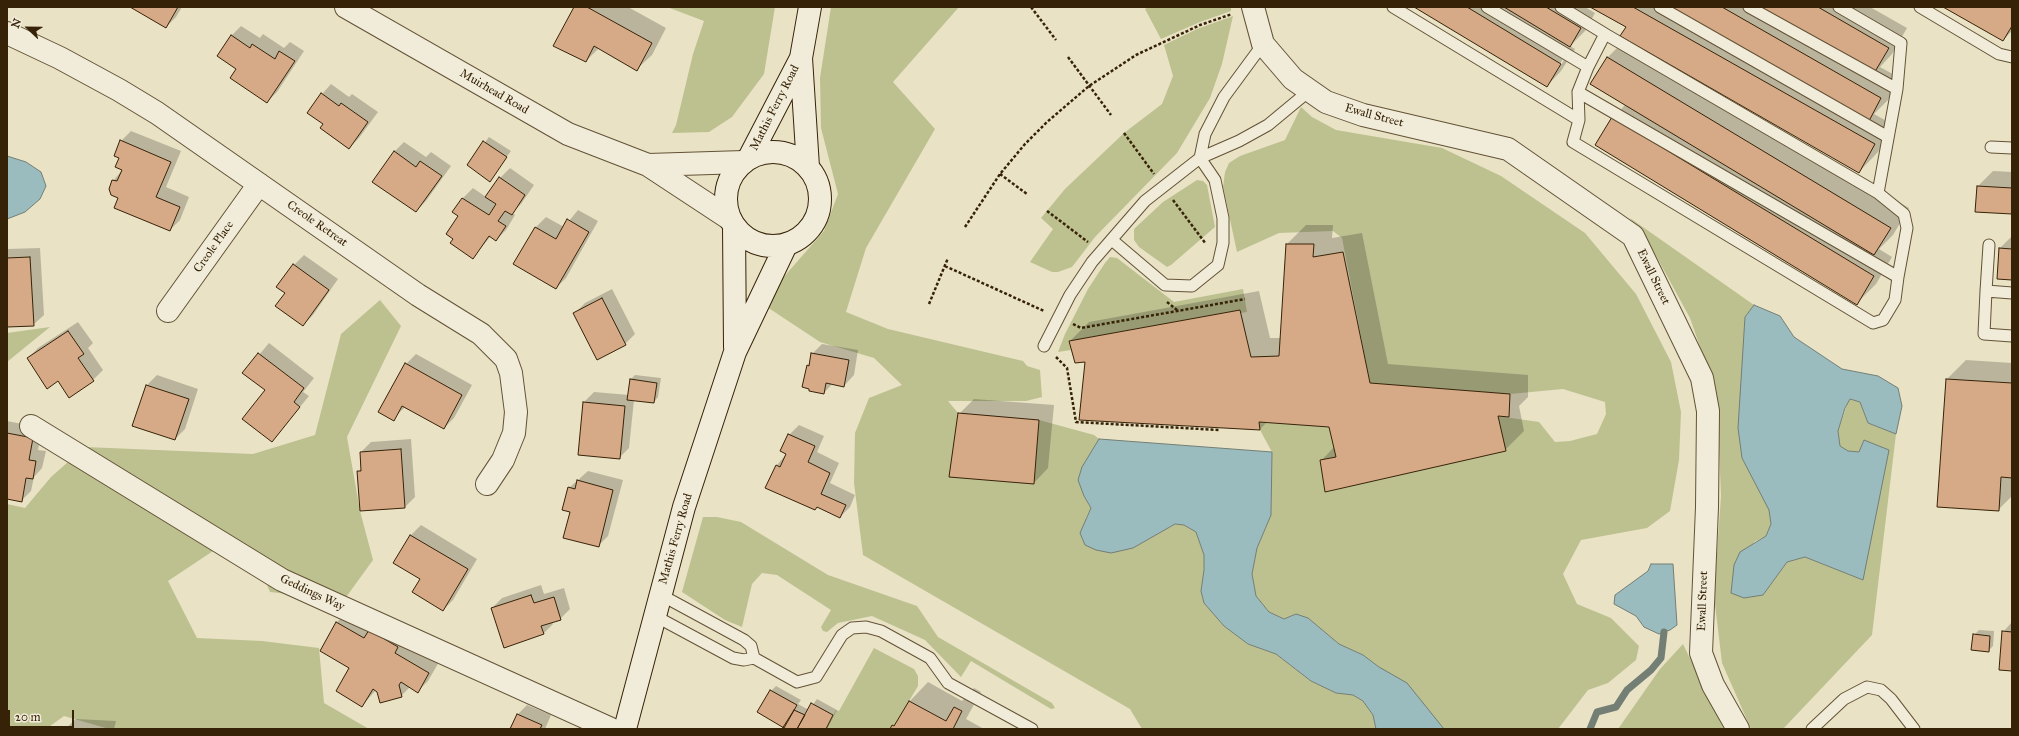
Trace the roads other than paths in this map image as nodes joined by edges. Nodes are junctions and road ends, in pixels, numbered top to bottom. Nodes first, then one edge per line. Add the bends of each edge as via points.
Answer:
1 (346, 7) edge
2 (810, 7) edge
3 (1393, 7) edge
4 (1487, 7) edge
5 (1561, 7) edge
6 (1660, 7) edge
7 (1749, 7) edge
8 (1840, 7) edge
9 (1920, 7) edge
10 (1243, 10) edge
11 (7, 33) edge
12 (1605, 34) junction
13 (1263, 44) junction
14 (2012, 57) edge
15 (801, 58) junction
16 (1588, 67) junction
17 (1897, 90) junction
18 (1309, 91) junction
19 (1578, 92) junction
20 (1579, 120) junction
21 (1888, 137) junction
22 (1991, 147) dead end
23 (2012, 148) edge
24 (1200, 158) junction
25 (746, 160) junction
26 (648, 165) junction
27 (808, 167) junction
28 (259, 184) junction
29 (1878, 193) junction
30 (732, 222) junction
31 (1112, 240) junction
32 (786, 245) junction
33 (1989, 245) dead end
34 (1898, 277) junction
35 (1986, 291) junction
36 (2012, 293) edge
37 (168, 311) dead end
38 (2012, 336) edge
39 (1044, 346) road end
40 (735, 352) junction
41 (31, 426) dead end
42 (487, 484) dead end
43 (661, 595) junction
44 (655, 616) junction
45 (754, 658) junction
46 (611, 729) edge
47 (625, 729) edge
48 (1032, 729) edge
49 (1738, 729) edge
50 (1812, 729) edge
51 (1914, 729) edge

1 - 26 street, Muirhead Road via 568,134
2 - 15 street, Mathis Ferry Road
3 - 20 lane
4 - 16 lane
5 - 12 lane
6 - 21 lane
7 - 17 lane
8 - 17 lane via 1901,43
9 - 14 lane via 1999,54
10 - 13 street
11 - 28 street, Creole Retreat via 119,90 157,113
12 - 16 lane
12 - 29 lane
13 - 18 street, Ewall Street via 1293,79
13 - 24 lane via 1224,97 1205,134
15 - 25 street, Mathis Ferry Road
15 - 27 street, Mathis Ferry Road
16 - 19 lane
17 - 21 lane
18 - 24 lane via 1268,125
18 - 49 street, Ewall Street via 1326,102 1363,115 1508,149 1633,236 1702,378 1708,426 1701,653 1713,685
19 - 20 lane
19 - 34 lane
20 - 34 lane via 1573,142 1872,323 1883,320 1895,300
21 - 29 lane
22 - 23 lane
24 - 31 lane via 1145,201
24 - 31 lane via 1215,180 1223,218 1223,243 1218,265 1192,286 1165,284
25 - 26 street, Muirhead Road
25 - 27 street via 767,152 786,153 798,158
25 - 30 street via 735,171 726,194
26 - 30 street, Muirhead Road
27 - 32 street via 820,188 819,212 807,232
28 - 37 street, Creole Place
28 - 42 street, Creole Retreat via 418,295 481,334 506,359 514,390 514,433 504,460
29 - 34 lane via 1904,214 1907,228
30 - 32 street via 744,236 757,244
30 - 40 street, Mathis Ferry Road
31 - 39 lane via 1092,262 1070,295
32 - 40 street, Mathis Ferry Road
33 - 35 lane
35 - 36 lane
35 - 38 lane via 1984,334
40 - 43 street, Mathis Ferry Road via 684,507
41 - 46 street, Geddings Way via 282,580
43 - 44 street, Mathis Ferry Road
43 - 45 lane via 744,640 751,646
44 - 45 lane via 733,658
44 - 47 street, Mathis Ferry Road
45 - 48 lane via 796,682 816,677 842,635 852,628 866,627 881,631 930,658 948,683
50 - 51 lane via 1844,699 1867,687 1881,690

